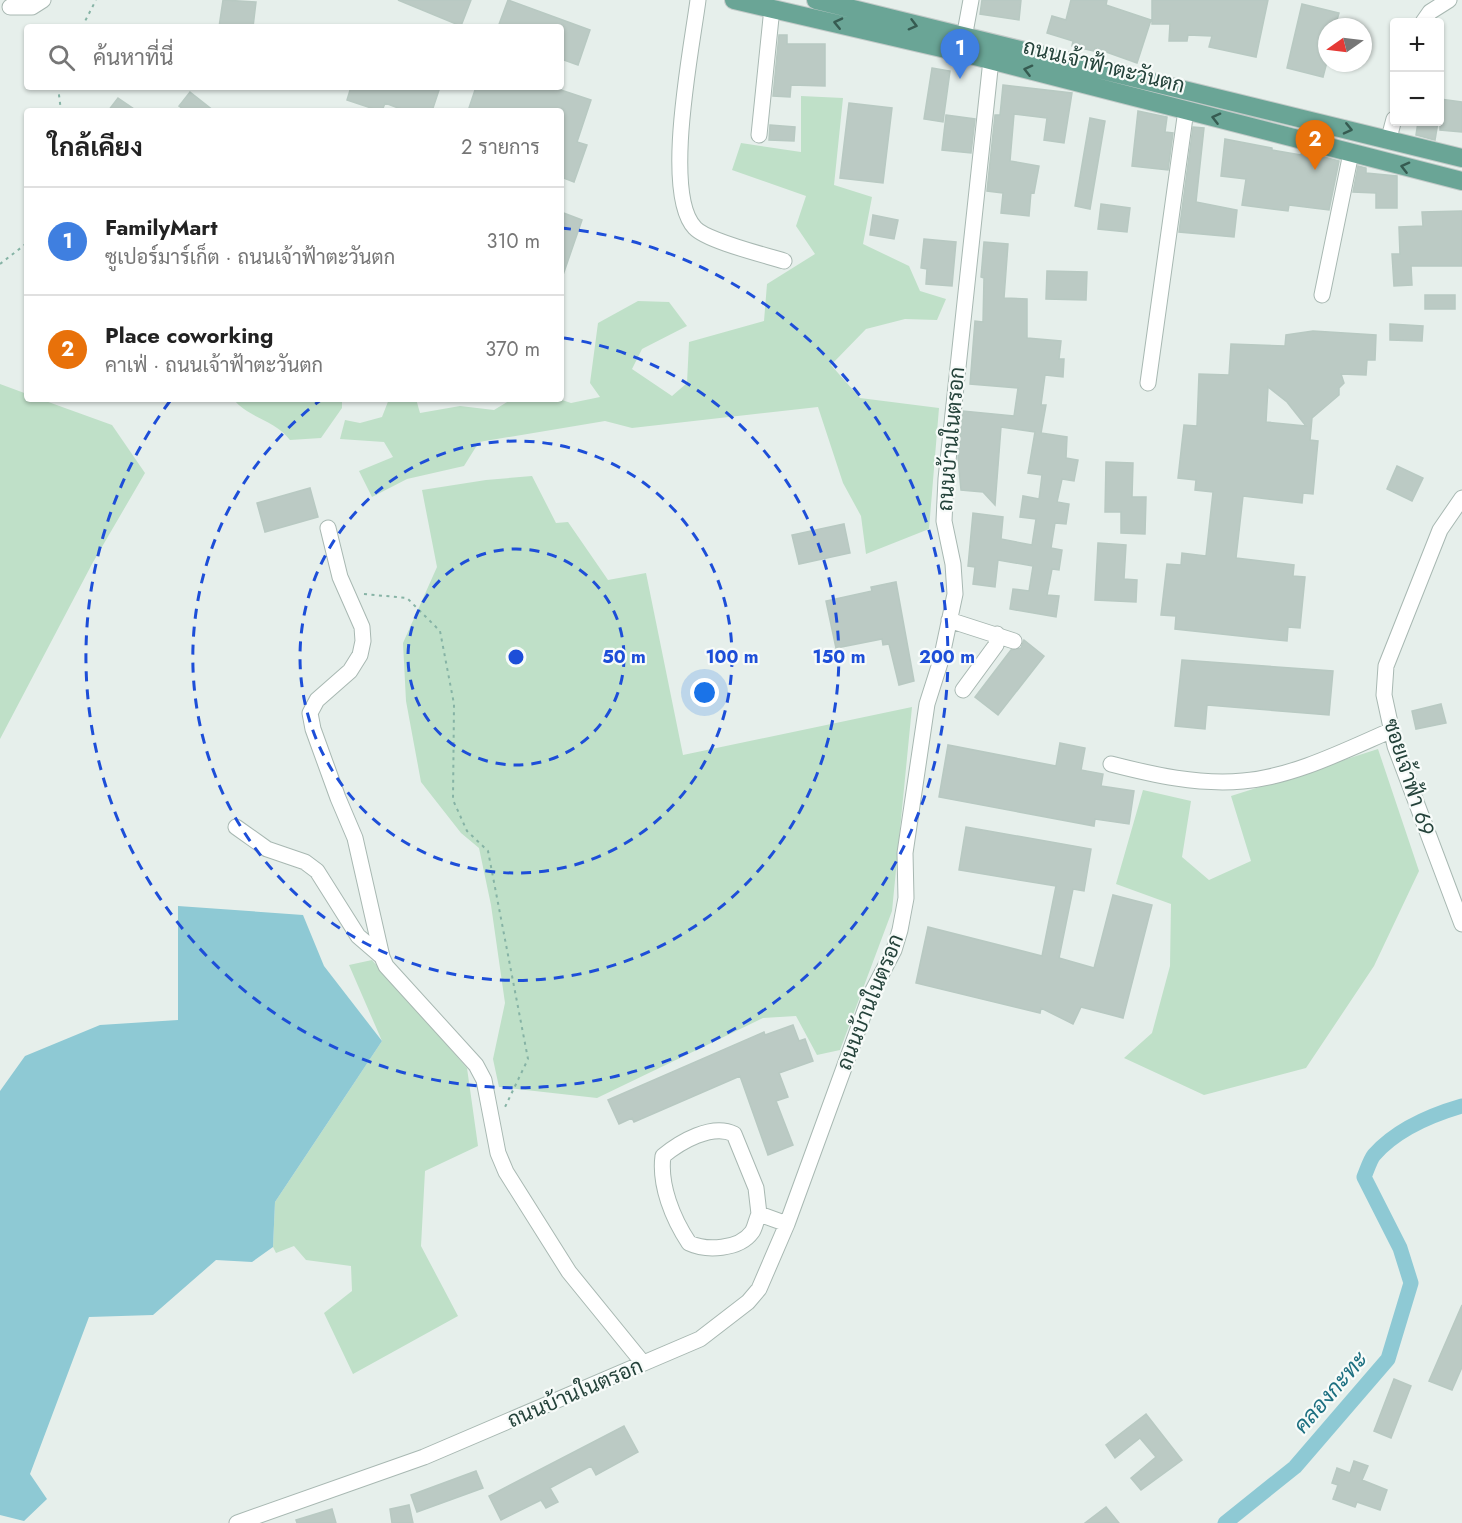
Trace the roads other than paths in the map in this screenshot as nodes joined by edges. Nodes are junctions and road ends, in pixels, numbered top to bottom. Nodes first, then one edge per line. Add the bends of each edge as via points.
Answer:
1 (43, 0) edge
2 (698, 0) edge
3 (734, 0) edge
4 (816, 0) edge
5 (971, 0) edge
6 (1449, 0) edge
7 (10, 7) dead end
8 (772, 8) junction
9 (1426, 18) edge
10 (964, 38) junction
11 (991, 60) junction
12 (1186, 110) junction
13 (1393, 126) edge
14 (759, 135) dead end
15 (1389, 138) junction
16 (1350, 153) junction
17 (1462, 158) edge
18 (1462, 181) edge
19 (784, 261) dead end
20 (1322, 295) dead end
21 (1148, 383) dead end
22 (1462, 498) edge
23 (328, 528) dead end
24 (949, 620) junction
25 (997, 634) junction
26 (1014, 641) dead end
27 (963, 690) dead end
28 (1392, 730) junction
29 (1111, 764) dead end
30 (236, 827) dead end
31 (1462, 924) edge
32 (382, 957) junction
33 (759, 1214) junction
34 (787, 1224) junction
35 (643, 1363) junction
36 (237, 1523) edge

1 - 7 street via 32,7
2 - 19 street via 679,154 680,191 686,214 696,229 706,234
3 - 8 main road, ถนนเจ้าฟ้าตะวันตก
4 -> 10 main road, ถนนเจ้าฟ้าตะวันตก
5 - 10 street
6 - 9 street
11 -> 8 main road, ถนนเจ้าฟ้าตะวันตก
8 - 14 street
10 -> 15 main road, ถนนเจ้าฟ้าตะวันตก
12 -> 11 main road, ถนนเจ้าฟ้าตะวันตก
11 - 24 street, ถนนบ้านในตรอก via 946,479 944,521 955,594
16 -> 12 main road, ถนนเจ้าฟ้าตะวันตก
12 - 21 street
13 - 15 street
15 - 17 main road, ถนนเจ้าฟ้าตะวันตก
18 -> 16 main road, ถนนเจ้าฟ้าตะวันตก
16 - 20 street
22 - 28 street, ซอยเจ้าฟ้า 69 via 1440,530 1386,666 1384,695
23 - 32 street via 345,592 362,627 362,649 350,671 317,700 310,713 355,838
24 - 25 street
24 - 34 street, ถนนบ้านในตรอก via 927,704 905,853 906,898 900,930 871,993
25 - 26 street
25 - 27 street via 996,645
28 - 29 street via 1310,765 1245,781 1160,777
28 - 31 street, ซอยเจ้าฟ้า 69
30 - 32 street via 267,849 305,862 317,871 358,936
32 - 35 street via 476,1065 484,1080 498,1153 524,1203 569,1272
33 - 33 street via 751,1233 739,1241 710,1249 689,1243 670,1204 661,1168 663,1156 678,1144 702,1134 725,1129 734,1134 756,1188
33 - 34 street
34 - 35 street, ถนนบ้านในตรอก via 759,1289 748,1302 700,1339
35 - 36 street, ถนนบ้านในตรอก via 424,1458

